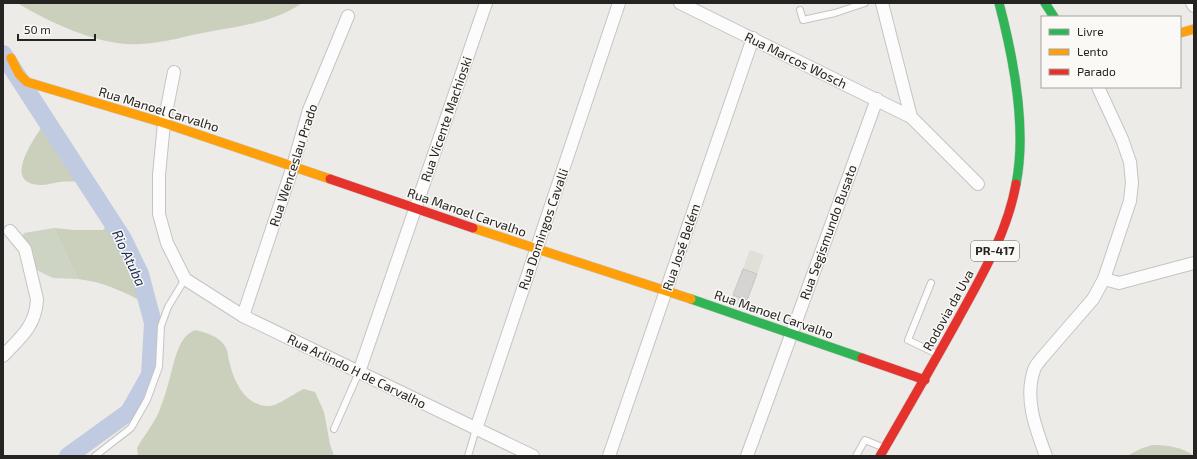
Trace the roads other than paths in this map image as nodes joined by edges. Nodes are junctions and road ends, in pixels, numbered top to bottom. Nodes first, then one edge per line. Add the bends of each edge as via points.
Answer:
1 (486, 3) edge
2 (619, 3) edge
3 (680, 3) edge
4 (865, 3) edge
5 (882, 3) edge
6 (999, 3) edge
7 (1007, 3) edge
8 (1037, 3) edge
9 (1192, 3) edge
10 (1046, 5) edge
11 (1194, 6) edge
12 (800, 10) dead end
13 (348, 16) dead end
14 (1053, 16) edge
15 (1004, 20) junction
16 (1194, 29) edge
17 (1181, 33) edge
18 (753, 38) junction
19 (11, 58) dead end
20 (174, 72) dead end
21 (1098, 88) edge
22 (877, 99) junction
23 (911, 117) junction
24 (164, 123) junction
25 (293, 166) junction
26 (978, 184) dead end
27 (416, 208) junction
28 (10, 231) dead end
29 (536, 249) junction
30 (1194, 263) edge
31 (185, 279) junction
32 (1104, 279) junction
33 (931, 283) dead end
34 (666, 290) junction
35 (243, 316) junction
36 (792, 333) junction
37 (939, 354) junction
38 (3, 356) edge
39 (359, 372) junction
40 (925, 380) junction
41 (334, 429) dead end
42 (476, 429) junction
43 (882, 452) edge
44 (96, 456) edge
45 (468, 456) edge
46 (534, 456) edge
47 (609, 456) edge
48 (747, 456) edge
49 (856, 456) edge
50 (1046, 456) edge

1 - 27 street, Rua Vicente Machioski
2 - 29 street, Rua Domingos Cavalli
3 - 18 street, Rua Marcos Wosch
4 - 12 lane via 803,20
5 - 23 street
6 - 15 main road, Rodovia da Uva / PR-417
7 - 15 main road
8 - 10 main road
9 - 11 street
10 - 14 main road
13 - 25 street, Rua Wenceslau Prado via 309,110
15 - 37 main road, Rodovia da Uva / PR-417 via 1015,78 1020,143 1018,176 1010,214 996,249
16 - 17 main road
18 - 22 street, Rua Marcos Wosch
18 - 34 street, Rua José Belém
19 - 24 main road, Rua Manoel Carvalho via 19,74 27,82
20 - 24 street
21 - 32 street via 1122,139 1130,162 1132,183 1130,202
22 - 23 street, Rua Marcos Wosch
22 - 36 street, Rua Segismundo Busato
23 - 26 street
24 - 25 main road, Rua Manoel Carvalho
24 - 31 street via 159,175 159,214 167,243
25 - 27 main road, Rua Manoel Carvalho
25 - 35 street, Rua Wenceslau Prado
27 - 29 main road, Rua Manoel Carvalho
27 - 39 street, Rua Vicente Machioski
28 - 38 street via 24,249 37,306 28,330
29 - 34 main road, Rua Manoel Carvalho
29 - 42 street, Rua Domingos Cavalli
30 - 32 street via 1119,283
31 - 35 street, Rua Arlindo H de Carvalho
31 - 44 lane via 168,307 161,326 159,367 147,400 131,428
32 - 50 street via 1093,300 1040,359 1034,370 1031,387 1032,416
33 - 37 lane via 908,340
34 - 36 main road, Rua Manoel Carvalho
34 - 47 street, Rua José Belém
35 - 39 street, Rua Arlindo H de Carvalho
36 - 40 main road, Rua Manoel Carvalho
36 - 48 street, Rua Segismundo Busato
37 - 40 main road, Rodovia da Uva / PR-417
39 - 41 lane
39 - 42 street, Rua Arlindo H de Carvalho
40 - 43 main road, Rodovia da Uva / PR-417
42 - 45 lane, Rua Domingos Cavalli
42 - 46 street, Rua Arlindo H de Carvalho
43 - 49 lane via 865,440

